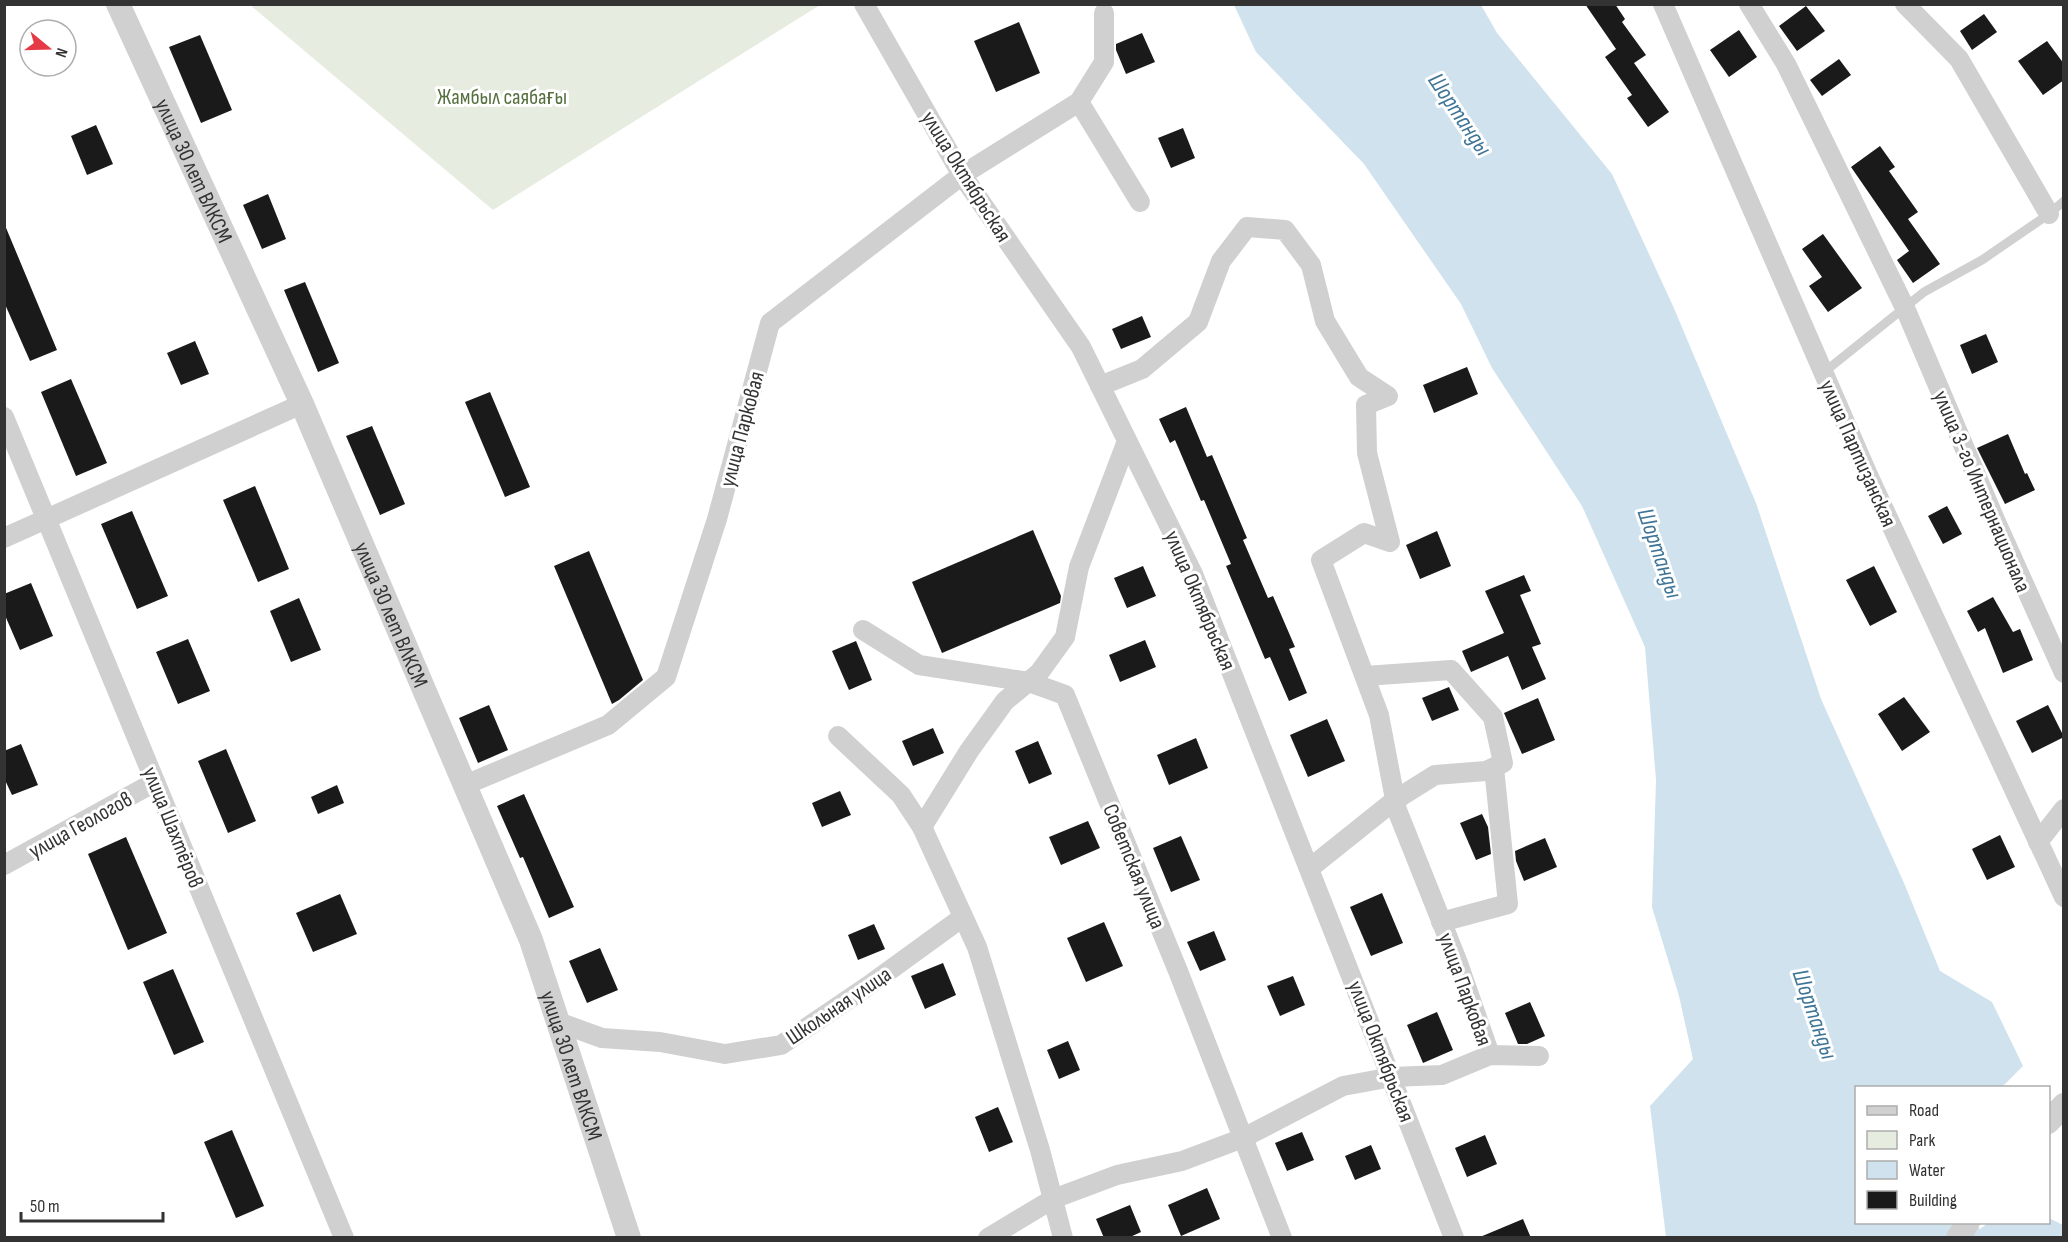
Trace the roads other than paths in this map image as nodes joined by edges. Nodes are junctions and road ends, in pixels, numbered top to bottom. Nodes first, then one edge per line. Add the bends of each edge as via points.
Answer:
1 (118, 4) edge
2 (864, 4) edge
3 (1663, 4) edge
4 (1749, 4) edge
5 (1905, 4) edge
6 (1104, 13) dead end
7 (1079, 102) junction
8 (962, 175) junction
9 (2064, 201) edge
10 (1140, 202) dead end
11 (2049, 214) junction
12 (1905, 308) junction
13 (1824, 373) junction
14 (1100, 386) junction
15 (302, 404) junction
16 (4, 417) edge
17 (1127, 441) junction
18 (47, 519) junction
19 (4, 538) edge
20 (863, 630) dead end
21 (2064, 673) edge
22 (1365, 676) junction
23 (1029, 682) junction
24 (838, 736) dead end
25 (1494, 768) junction
26 (155, 782) junction
27 (465, 785) junction
28 (1395, 800) junction
29 (2064, 808) edge
30 (922, 827) junction
31 (2038, 842) junction
32 (4, 866) edge
33 (1310, 868) junction
34 (2064, 897) edge
35 (963, 917) junction
36 (1442, 922) junction
37 (558, 1022) junction
38 (1490, 1055) junction
39 (1539, 1056) dead end
40 (1392, 1077) junction
41 (2064, 1104) edge
42 (2050, 1121) edge
43 (1244, 1138) junction
44 (1053, 1199) junction
45 (1967, 1224) edge
46 (344, 1238) edge
47 (629, 1238) edge
48 (988, 1238) edge
49 (1063, 1238) edge
50 (1282, 1238) edge
51 (1454, 1238) edge
52 (1958, 1238) edge

1 - 15 street, улица 30 лет ВЛКСМ
2 - 8 street, улица Октябрьская
3 - 13 street, улица Партизанская
4 - 12 street, улица 3-го Интернационала via 1786,64
5 - 11 street via 1959,59
6 - 7 street, улица Парковая via 1104,62
7 - 8 street, улица Парковая
7 - 10 street
8 - 14 street, улица Октябрьская via 1081,347
8 - 27 street, улица Парковая via 770,323 717,519 666,677 608,725
9 - 11 lane
11 - 12 lane via 1982,260 1924,292
12 - 13 lane
12 - 21 street, улица 3-го Интернационала
13 - 31 street, улица Партизанская
14 - 17 street, улица Октябрьская
14 - 22 street, улица Парковая via 1142,369 1198,322 1221,261 1246,227 1285,230 1311,265 1325,321 1359,377 1388,396 1366,405 1366,453 1390,542 1364,533 1321,560
15 - 18 street
15 - 27 street, улица 30 лет ВЛКСМ
16 - 18 street, улица Шахтёров
17 - 23 street via 1079,567 1065,637
17 - 33 street, улица Октябрьская via 1193,574
18 - 19 street
18 - 26 street, улица Шахтёров
20 - 23 street, Советская улица via 919,665
22 - 25 street, улица Парковая via 1451,670 1493,717 1503,763
22 - 28 street, улица Парковая via 1379,715
23 - 30 street via 1005,701
23 - 43 street, Советская улица via 1065,695
24 - 30 street via 901,795
25 - 28 street via 1435,775
25 - 36 street, улица Парковая via 1508,904
26 - 32 street, улица Геологов
26 - 46 street, улица Шахтёров
27 - 37 street, улица 30 лет ВЛКСМ via 531,940
28 - 33 street
28 - 36 street, улица Парковая
29 - 31 street
30 - 35 street
31 - 34 street, улица Партизанская
33 - 40 street, улица Октябрьская
35 - 37 street, Школьная улица via 781,1045 725,1054 660,1042 602,1038
35 - 44 street via 977,947
36 - 38 street, улица Парковая
37 - 47 street, улица 30 лет ВЛКСМ
38 - 39 street
38 - 40 street via 1442,1075
40 - 43 street via 1343,1086
40 - 51 street, улица Октябрьская
41 - 42 street
43 - 44 street via 1182,1161 1117,1175
43 - 50 street, Советская улица
44 - 48 street
44 - 49 street
45 - 52 street

